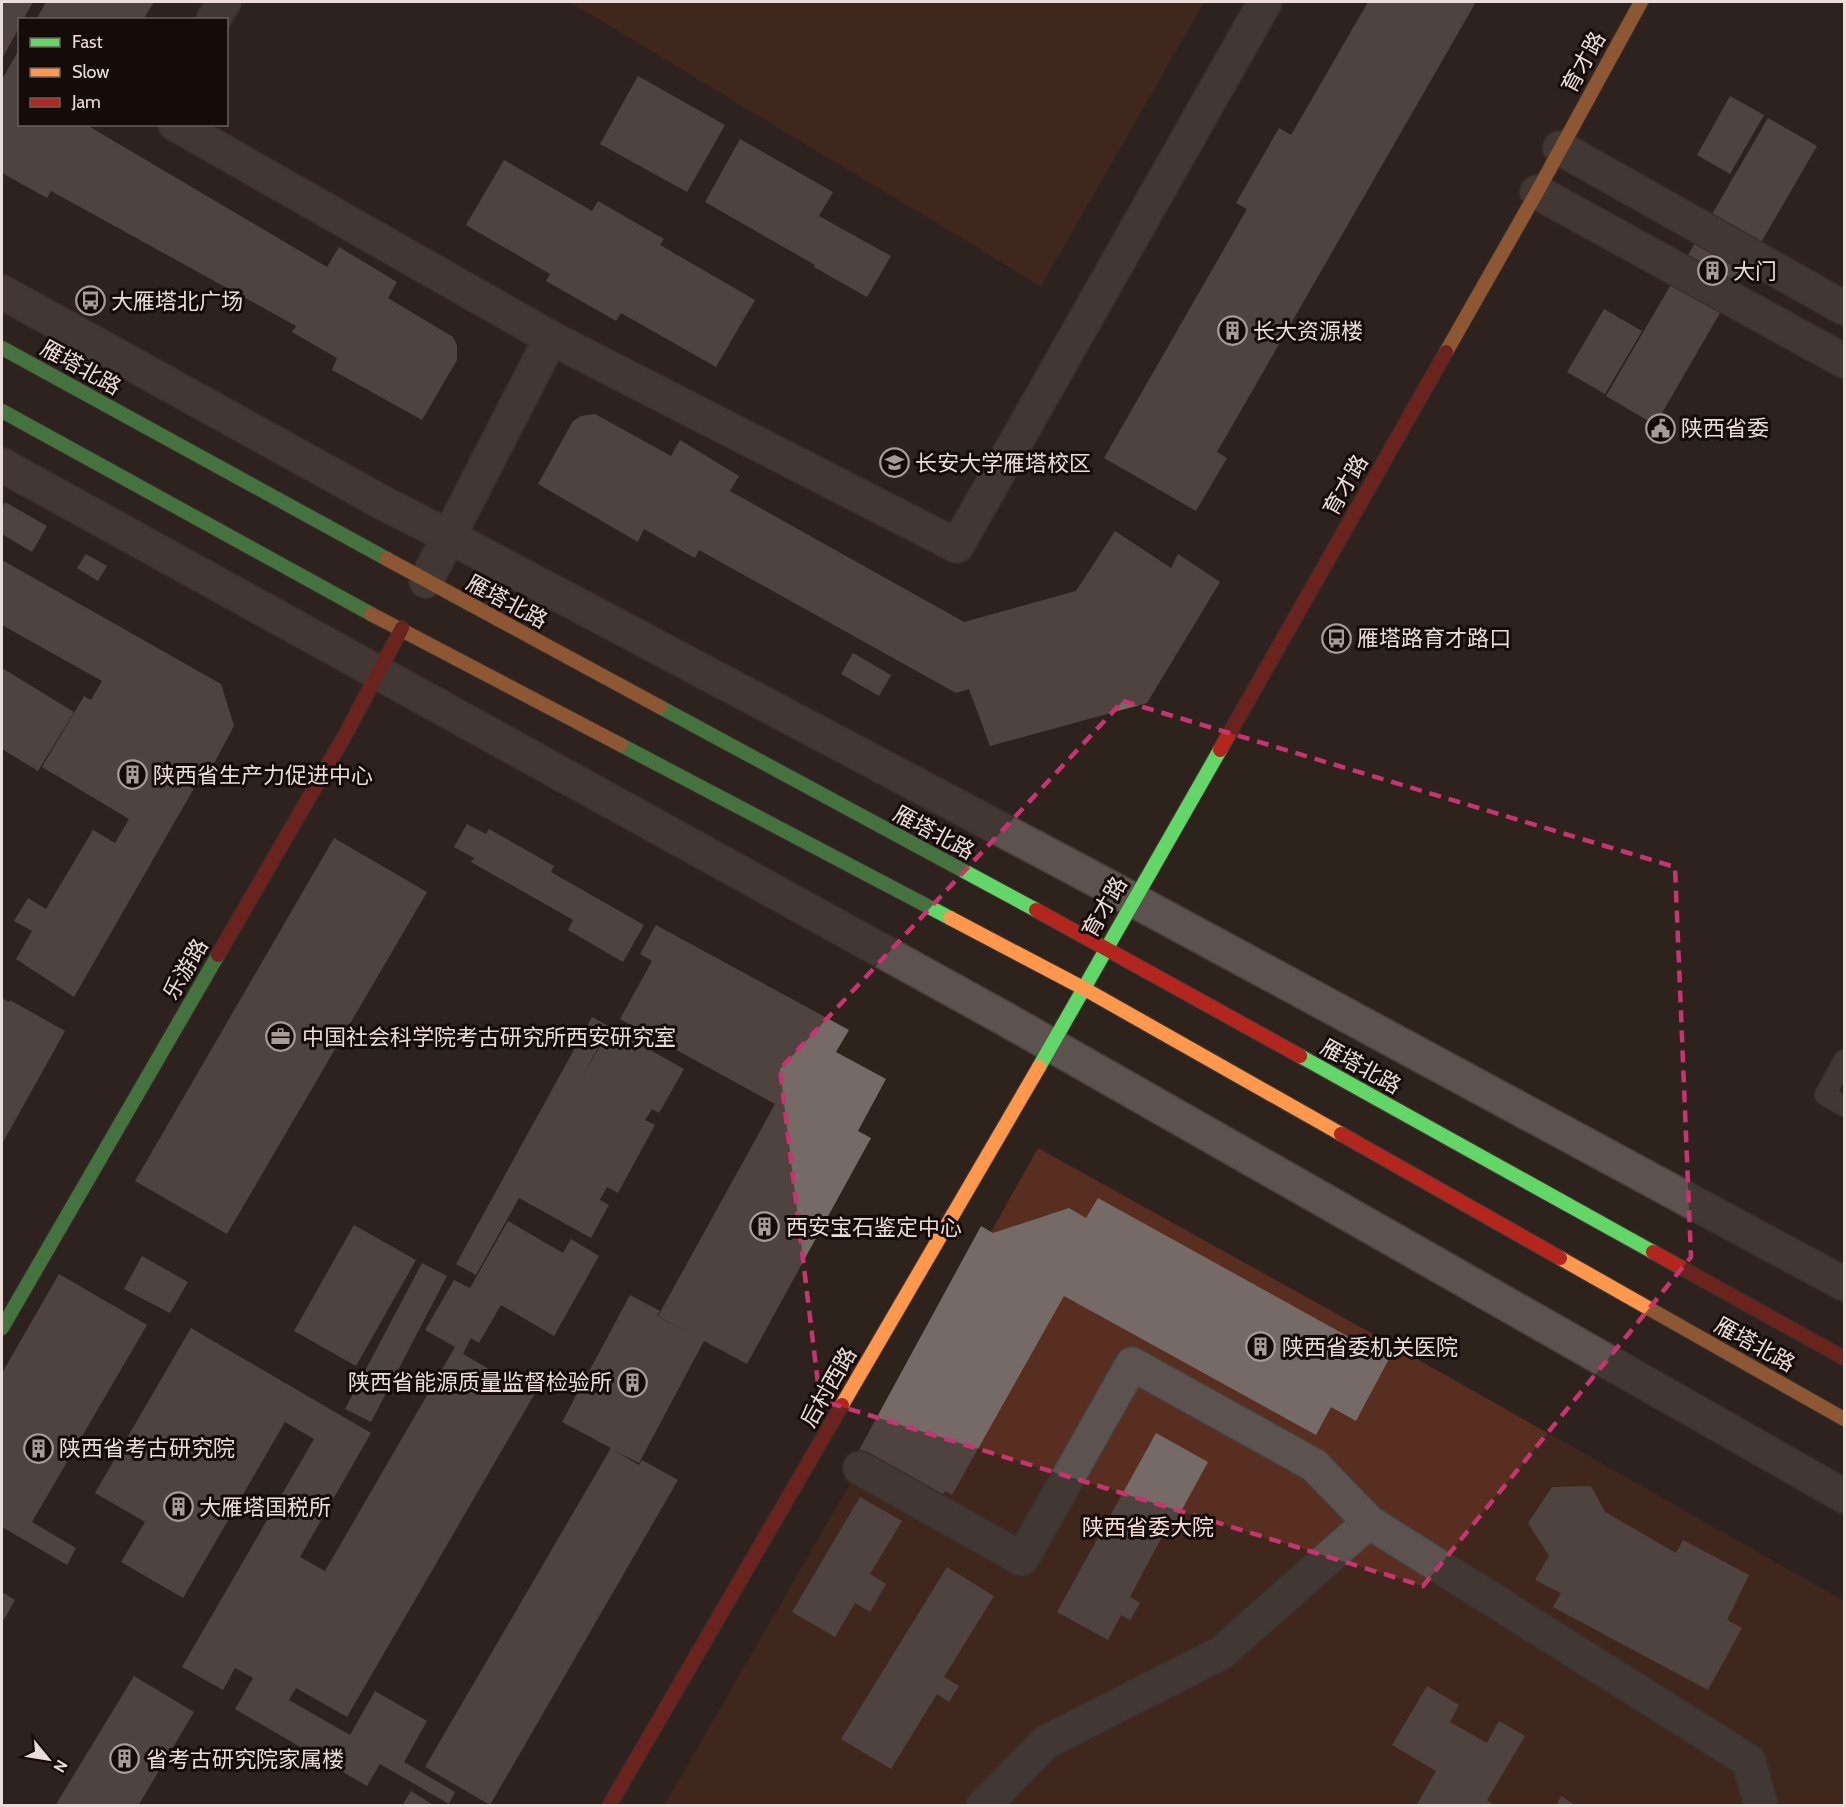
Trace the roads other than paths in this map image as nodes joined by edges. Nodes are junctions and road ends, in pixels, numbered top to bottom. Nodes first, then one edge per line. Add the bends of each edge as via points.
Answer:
1 (224, 2) edge
2 (1265, 2) edge
3 (1641, 2) edge
4 (214, 18) edge
5 (179, 126) edge
6 (1560, 148) junction
7 (1537, 192) junction
8 (2, 292) edge
9 (1845, 308) edge
10 (551, 338) junction
11 (2, 348) edge
12 (1845, 361) edge
13 (2, 411) edge
14 (2, 465) edge
15 (448, 536) junction
16 (426, 581) junction
17 (402, 628) junction
18 (378, 673) junction
19 (1133, 900) junction
20 (1105, 948) junction
21 (1083, 988) junction
22 (1051, 1046) junction
23 (1845, 1060) edge
24 (1845, 1106) edge
25 (1845, 1284) edge
26 (2, 1328) edge
27 (1845, 1358) edge
28 (1845, 1419) edge
29 (860, 1468) dead end
30 (1845, 1496) edge
31 (1369, 1522) junction
32 (609, 1806) edge
33 (983, 1806) edge
34 (1761, 1806) edge

1 - 4 street
2 - 10 street via 957,546
3 - 6 main road, 育才路
5 - 10 street
6 - 7 main road, 育才路
6 - 9 street
7 - 12 street
7 - 19 main road, 育才路
8 - 15 street
10 - 15 street
11 - 16 main road, 雁塔北路
13 - 17 main road, 雁塔北路
14 - 18 street
15 - 16 street
15 - 19 street
16 - 20 main road, 雁塔北路
17 - 18 main road, 乐游路
17 - 21 main road, 雁塔北路
18 - 22 street
18 - 26 main road, 乐游路
19 - 20 main road, 育才路
19 - 25 street
20 - 21 main road, 育才路
20 - 27 main road, 雁塔北路
21 - 22 main road, 后村西路
21 - 28 main road, 雁塔北路
22 - 30 street
22 - 32 main road, 后村西路
23 - 24 lane via 1825,1095
29 - 31 street via 1022,1558 1132,1364 1314,1465
31 - 33 street via 1221,1653 1046,1742
31 - 34 street via 1749,1761

